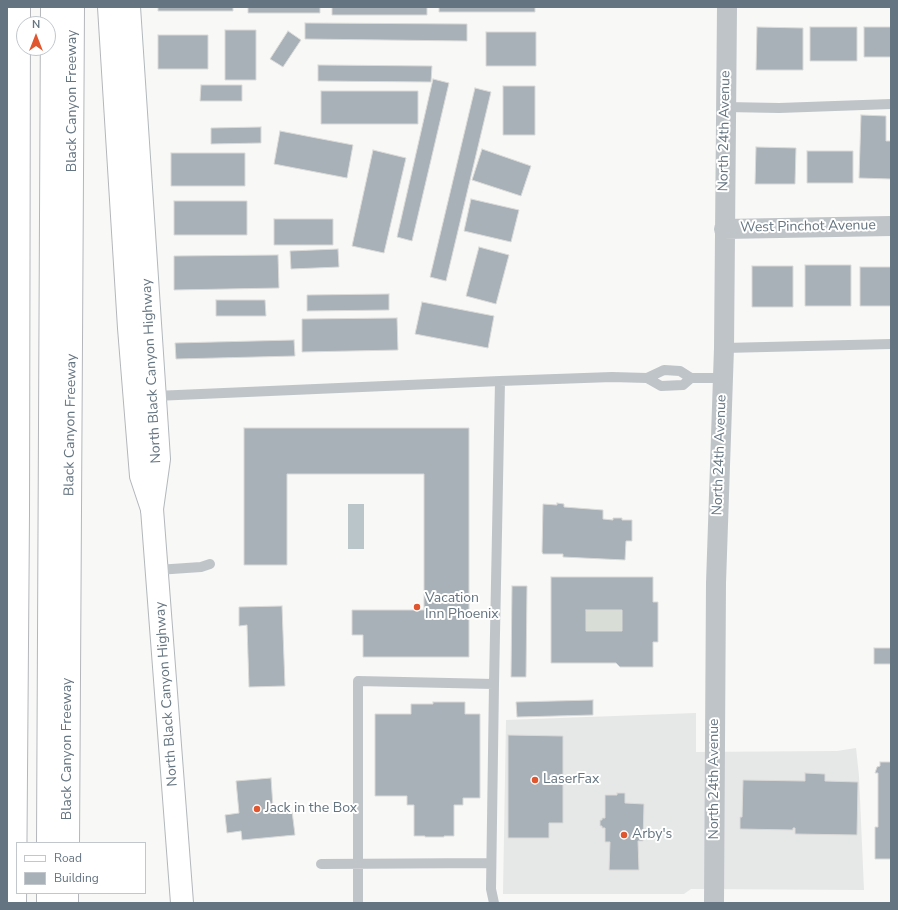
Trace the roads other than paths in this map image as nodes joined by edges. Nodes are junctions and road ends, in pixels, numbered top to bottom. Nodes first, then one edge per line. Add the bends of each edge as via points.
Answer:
1 (19, 7) edge
2 (52, 7) edge
3 (73, 7) edge
4 (109, 7) edge
5 (129, 7) edge
6 (727, 7) edge
7 (891, 104) edge
8 (726, 107) junction
9 (891, 226) edge
10 (724, 229) junction
11 (891, 344) edge
12 (724, 348) junction
13 (647, 378) junction
14 (691, 378) junction
15 (722, 378) junction
16 (500, 381) junction
17 (155, 396) junction
18 (152, 509) junction
19 (210, 564) dead end
20 (157, 570) junction
21 (494, 684) junction
22 (48, 842) edge
23 (68, 842) edge
24 (358, 863) junction
25 (491, 863) junction
26 (321, 864) dead end
27 (15, 903) edge
28 (182, 903) edge
29 (358, 903) edge
30 (494, 903) edge
31 (714, 903) edge

1 - 27 main road
2 - 22 main road
3 - 23 main road, Black Canyon Freeway
4 - 18 main road via 128,321 141,476
5 - 17 main road, North Black Canyon Highway
6 - 8 street, North 24th Avenue
7 - 8 lane
8 - 10 street, North 24th Avenue
9 - 10 street, West Pinchot Avenue
10 - 12 street, North 24th Avenue
11 - 12 lane
12 - 15 street, North 24th Avenue
13 - 14 lane via 664,370 680,371
13 - 14 lane via 661,386 683,385
13 - 16 lane
14 - 15 lane
15 - 31 street, North 24th Avenue via 716,583
16 - 17 lane
16 - 21 lane
17 - 18 main road, North Black Canyon Highway via 159,459
18 - 20 main road, North Black Canyon Highway
19 - 20 lane
20 - 28 main road, North Black Canyon Highway
21 - 24 lane via 358,681
21 - 25 lane
24 - 25 lane
24 - 26 lane
24 - 29 lane
25 - 30 lane via 490,889

